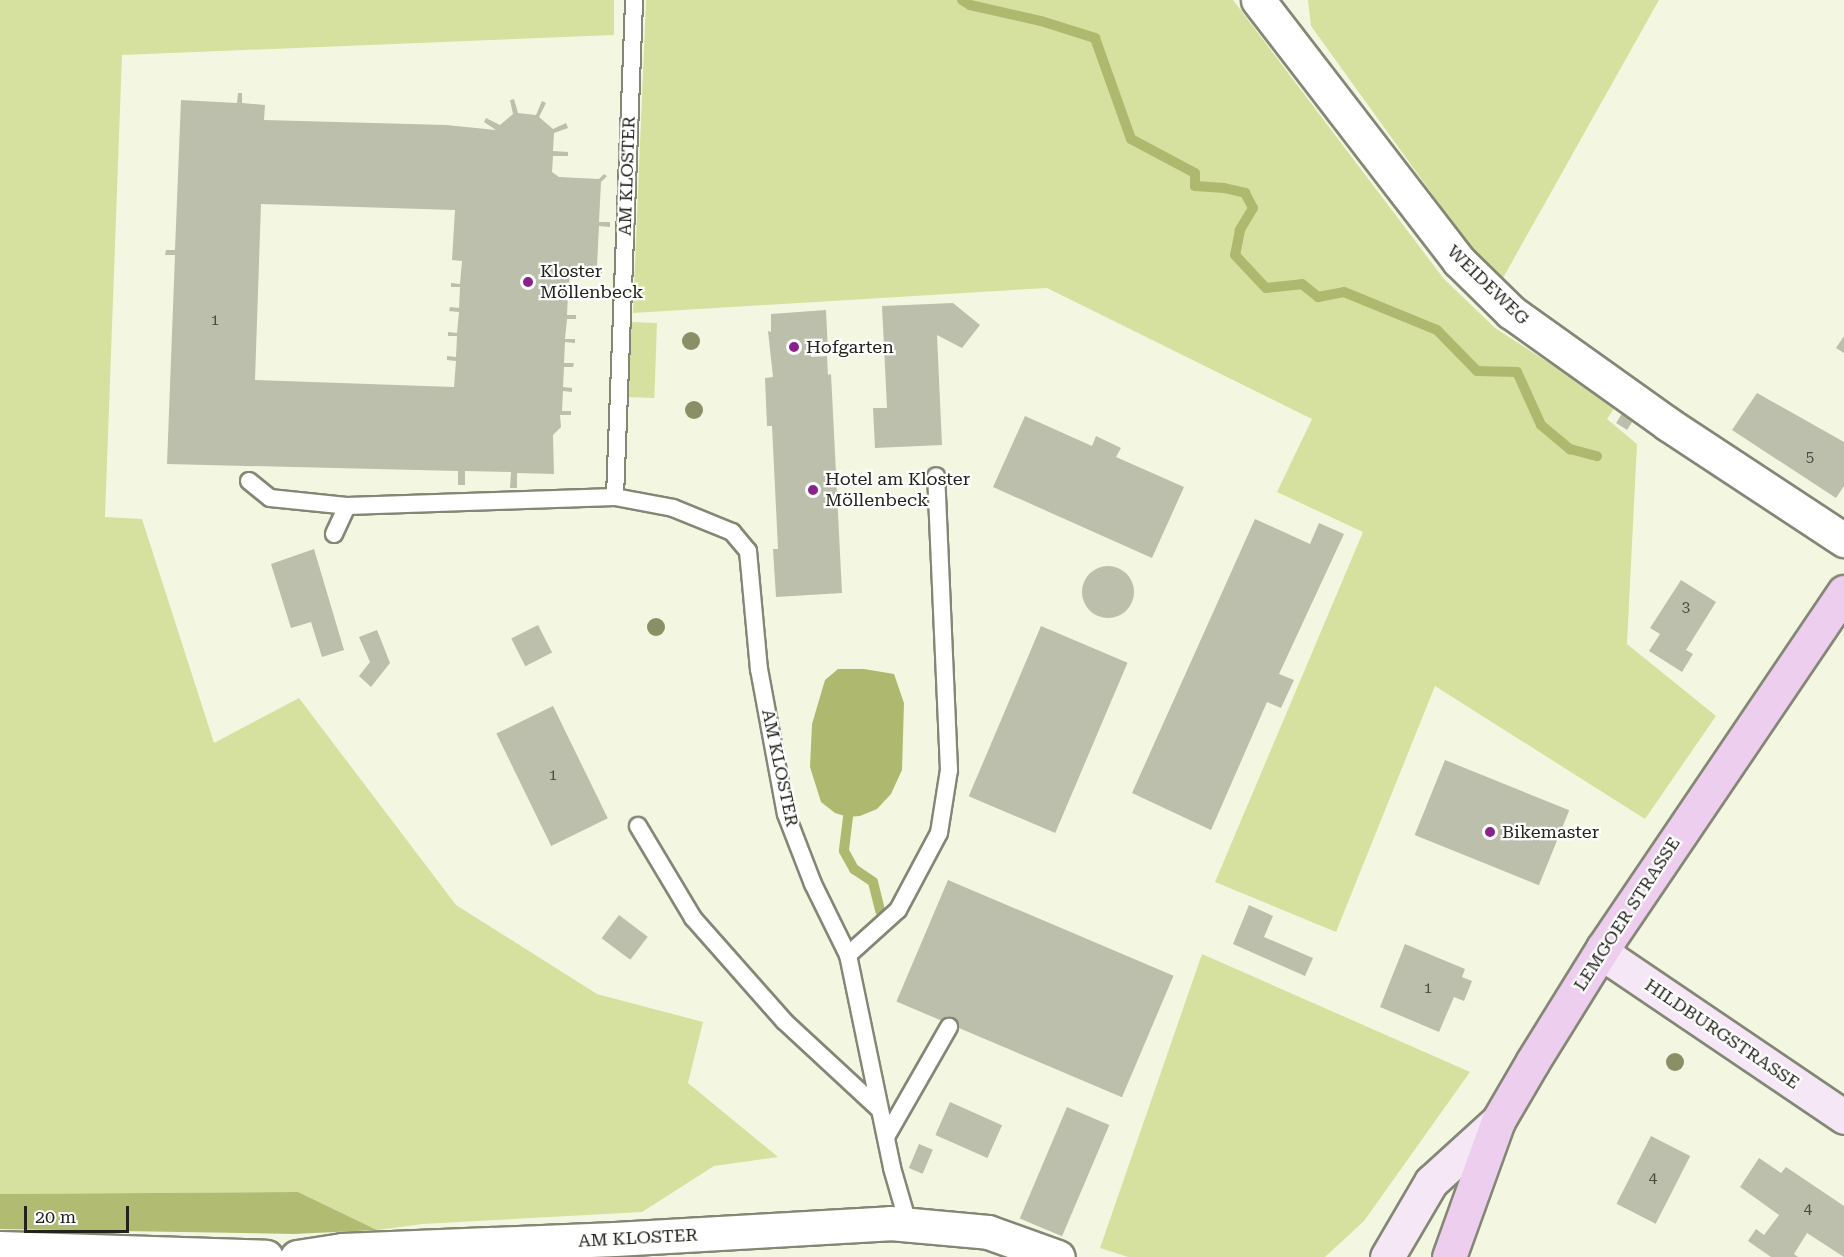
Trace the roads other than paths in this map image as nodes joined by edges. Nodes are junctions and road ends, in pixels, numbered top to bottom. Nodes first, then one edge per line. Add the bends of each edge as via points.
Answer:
1 (634, 0) edge
2 (1258, 0) edge
3 (936, 476) dead end
4 (249, 481) dead end
5 (615, 497) junction
6 (347, 506) junction
7 (334, 534) dead end
8 (1844, 540) edge
9 (1844, 592) edge
10 (638, 825) dead end
11 (1603, 948) junction
12 (848, 955) junction
13 (949, 1027) dead end
14 (879, 1109) junction
15 (1844, 1117) edge
16 (1498, 1121) junction
17 (886, 1137) junction
18 (908, 1223) junction
19 (0, 1248) edge
20 (266, 1257) edge
21 (297, 1257) edge
22 (1058, 1257) edge
23 (1387, 1257) edge
24 (1449, 1257) edge

1 - 5 lane, AM KLOSTER
2 - 8 street, WEIDEWEG via 1459,261 1511,312 1668,424
3 - 12 lane via 949,770 939,833 898,910
4 - 6 lane, AM KLOSTER via 270,498
5 - 6 lane, AM KLOSTER
5 - 12 lane, AM KLOSTER via 673,508 732,532 747,551 759,669 786,814 813,884
6 - 7 lane
9 - 11 main road, LEMGOER STRASSE
10 - 14 lane via 693,918 784,1021
11 - 15 street, HILDBURGSTRASSE via 1614,961
11 - 16 main road, LEMGOER STRASSE
12 - 14 lane, AM KLOSTER
13 - 17 lane
14 - 17 lane, AM KLOSTER
16 - 23 street via 1431,1182
16 - 24 main road, LEMGOER STRASSE
17 - 18 lane, AM KLOSTER
18 - 21 street, AM KLOSTER via 342,1250
18 - 22 street, AM KLOSTER via 988,1232
19 - 20 street

